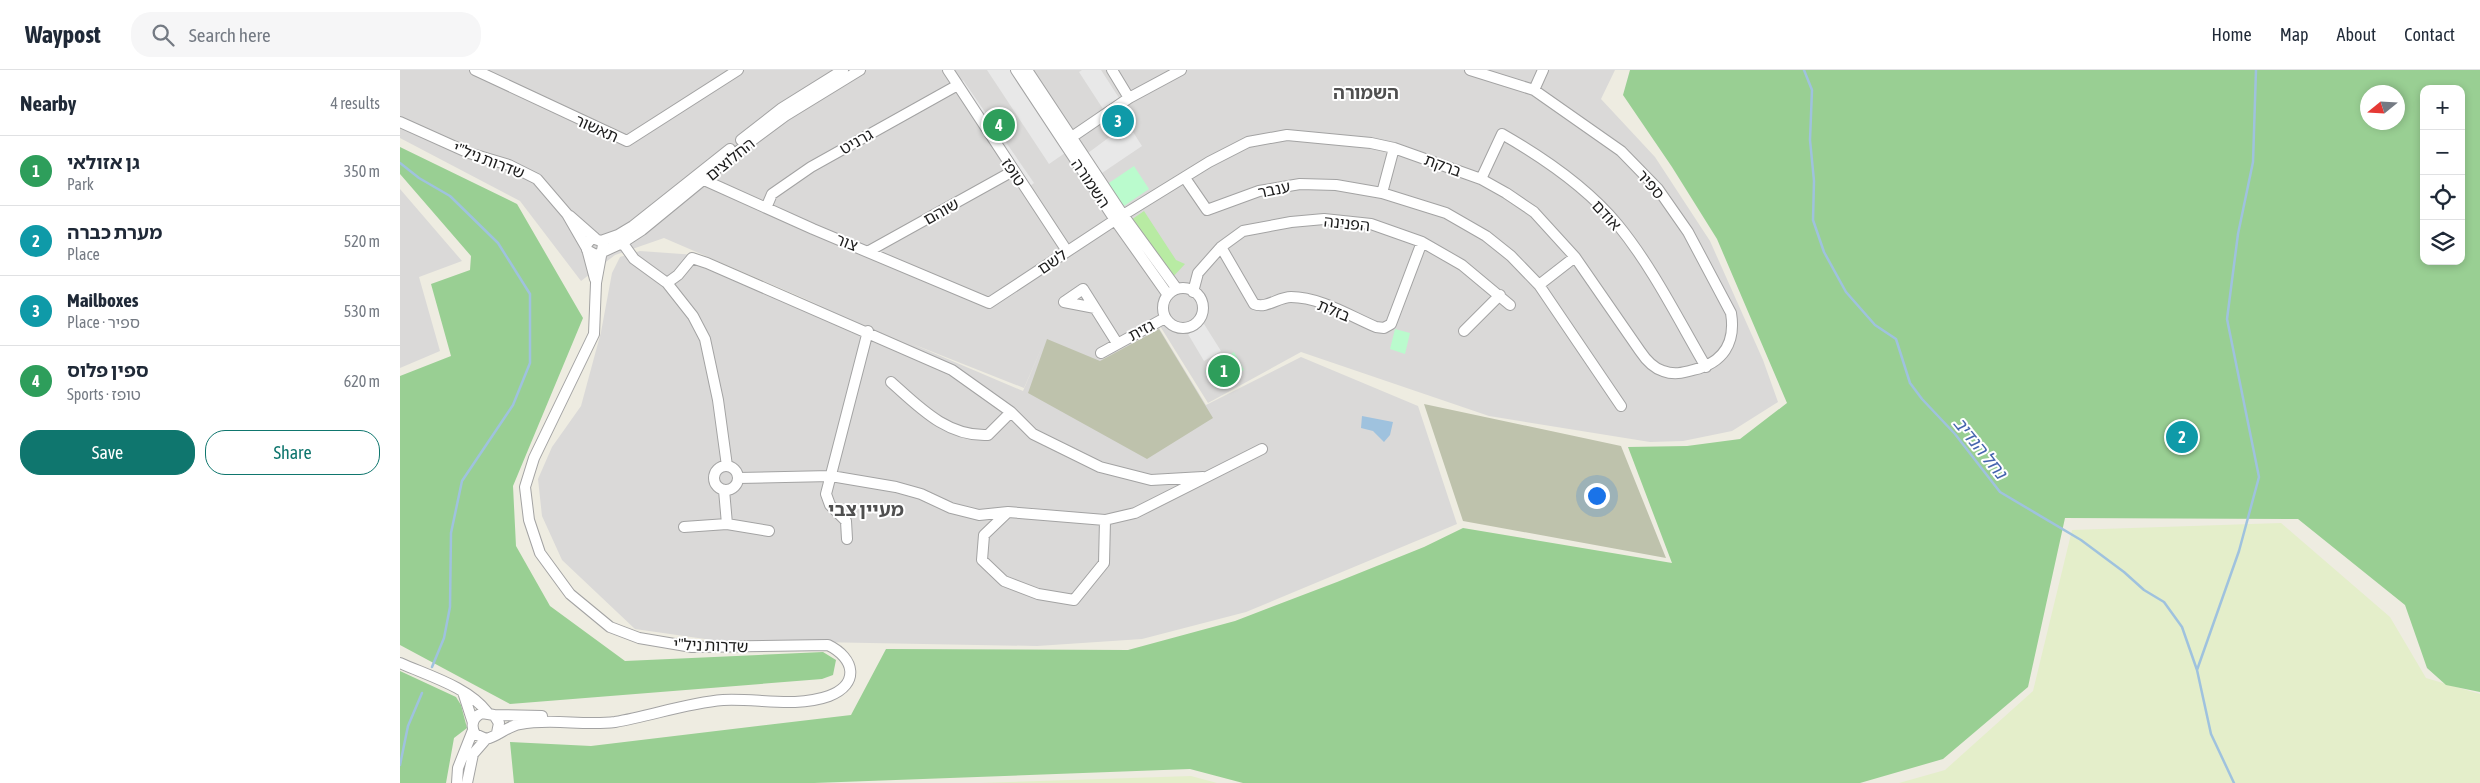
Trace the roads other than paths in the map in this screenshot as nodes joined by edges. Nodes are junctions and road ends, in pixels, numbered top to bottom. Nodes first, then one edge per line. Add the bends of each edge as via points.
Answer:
1 (475, 70) edge
2 (738, 70) edge
3 (843, 70) edge
4 (860, 70) edge
5 (948, 70) edge
6 (1016, 70) edge
7 (1027, 70) edge
8 (1112, 70) edge
9 (1181, 70) edge
10 (1470, 70) edge
11 (1543, 70) edge
12 (956, 86) junction
13 (1534, 90) junction
14 (1129, 98) junction
15 (400, 122) edge
16 (1067, 140) junction
17 (1394, 148) junction
18 (1013, 171) junction
19 (1185, 178) junction
20 (1482, 179) junction
21 (704, 180) junction
22 (1382, 193) junction
23 (766, 208) junction
24 (567, 214) junction
25 (1119, 217) junction
26 (620, 239) junction
27 (1422, 242) junction
28 (599, 243) junction
29 (1221, 247) junction
30 (587, 249) junction
31 (869, 251) junction
32 (1064, 251) junction
33 (1576, 257) junction
34 (596, 283) junction
35 (666, 283) junction
36 (1539, 285) junction
37 (1173, 292) junction
38 (1193, 292) junction
39 (1500, 295) junction
40 (990, 303) joint
41 (1510, 305) dead end
42 (1095, 308) dead end
43 (1165, 318) junction
44 (1464, 331) dead end
45 (868, 332) junction
46 (1117, 343) junction
47 (1101, 353) dead end
48 (1706, 367) junction
49 (891, 382) dead end
50 (1621, 406) dead end
51 (1011, 412) junction
52 (1262, 449) dead end
53 (727, 466) junction
54 (831, 476) junction
55 (1206, 477) junction
56 (738, 478) junction
57 (724, 490) junction
58 (1008, 512) junction
59 (1105, 520) junction
60 (726, 524) junction
61 (684, 527) dead end
62 (769, 531) dead end
63 (847, 539) dead end
64 (400, 663) edge
65 (464, 692) junction
66 (490, 713) junction
67 (557, 721) junction
68 (473, 726) junction
69 (497, 733) junction
70 (486, 739) junction
71 (457, 783) edge
72 (467, 783) edge

1 - 2 street, תאשור via 627,141
3 - 26 street, החלוצים via 782,108
4 - 21 street, החלוצים via 785,116
5 - 12 street, טופז
6 - 16 street, השמורה
7 - 16 street, השמורה
8 - 14 street
9 - 14 street
10 - 13 street, ספיר
11 - 13 street
12 - 18 street, טופז
12 - 23 street, גרניט via 811,167 772,194
13 - 48 street, ספיר via 1621,150 1658,189 1688,232 1731,313 1733,326 1724,355
14 - 16 street
15 - 24 street, שדרות ניל"י via 537,179
16 - 25 street, השמורה
17 - 19 street, ברקת via 1287,135 1248,142
17 - 20 street, ברקת
17 - 22 street
18 - 31 street, שוהם
18 - 32 street, טופז
19 - 22 street, ענבר via 1207,210 1258,192 1300,184 1336,185
19 - 25 street, ברקת
20 - 33 street, ברקת via 1534,212
20 - 48 street, אודם via 1502,134 1536,153 1580,187 1617,224 1646,263
21 - 23 street, צור
21 - 26 street, החלוצים via 655,220
22 - 36 street, ענבר via 1446,214 1486,236
23 - 31 street, צור
24 - 28 street, שדרות ניל"י via 583,225
24 - 30 street, שדרות ניל"י
25 - 32 street, לשם
25 - 37 street, השמורה
26 - 28 street, החלוצים
26 - 35 street via 634,259
27 - 29 street, הפנינה via 1371,224 1324,219 1243,231
27 - 29 street, בזלת via 1391,324 1384,328 1376,328 1304,299 1289,297 1261,307 1254,304
27 - 39 street, הפנינה via 1462,265
28 - 30 street via 588,240
28 - 30 street via 596,255
28 - 34 street, שדרות ניל"י
29 - 38 street, הפנינה via 1198,273
30 - 34 street, שדרות ניל"י
31 - 40 street, צור
32 - 40 street, לשם
33 - 36 street
33 - 48 street, ברקת via 1650,364 1676,374
34 - 67 street, שדרות ניל"י via 594,334 534,458 525,486 528,520 547,566 570,594 610,627 639,638 692,648 828,646 846,656 851,667 844,686 830,696 816,699 724,700 612,722
35 - 45 street via 678,275 692,258
35 - 53 street via 693,316 705,339
36 - 50 street, ענבר
37 - 38 street via 1186,289
37 - 43 street via 1163,308
38 - 43 street via 1202,307 1196,323 1180,328
39 - 41 street, הפנינה
39 - 44 street
42 - 46 street, גזית
43 - 46 street, גזית
45 - 51 street via 952,370
45 - 54 street
46 - 47 street, גזית
49 - 51 street via 935,420 975,436 988,435
51 - 55 street via 1033,434 1100,467 1151,480
52 - 55 street
53 - 56 street via 734,469
53 - 57 street via 720,468 714,477 717,487
54 - 56 street
54 - 58 street via 896,487 979,515
54 - 63 street via 827,499 846,521
55 - 59 street via 1135,513
56 - 57 street via 732,489
57 - 60 street
58 - 59 street
58 - 59 street via 984,535 982,560 1004,580 1038,594 1074,600 1104,563
60 - 61 street
60 - 62 street
64 - 65 street
65 - 66 street
65 - 68 street
66 - 67 street, שדרות ניל"י via 546,716
66 - 68 street via 478,715
66 - 69 street via 500,723
67 - 69 street, שדרות ניל"י via 507,727
68 - 70 street via 478,737
68 - 71 street via 458,768
69 - 70 street
70 - 72 street via 473,754

